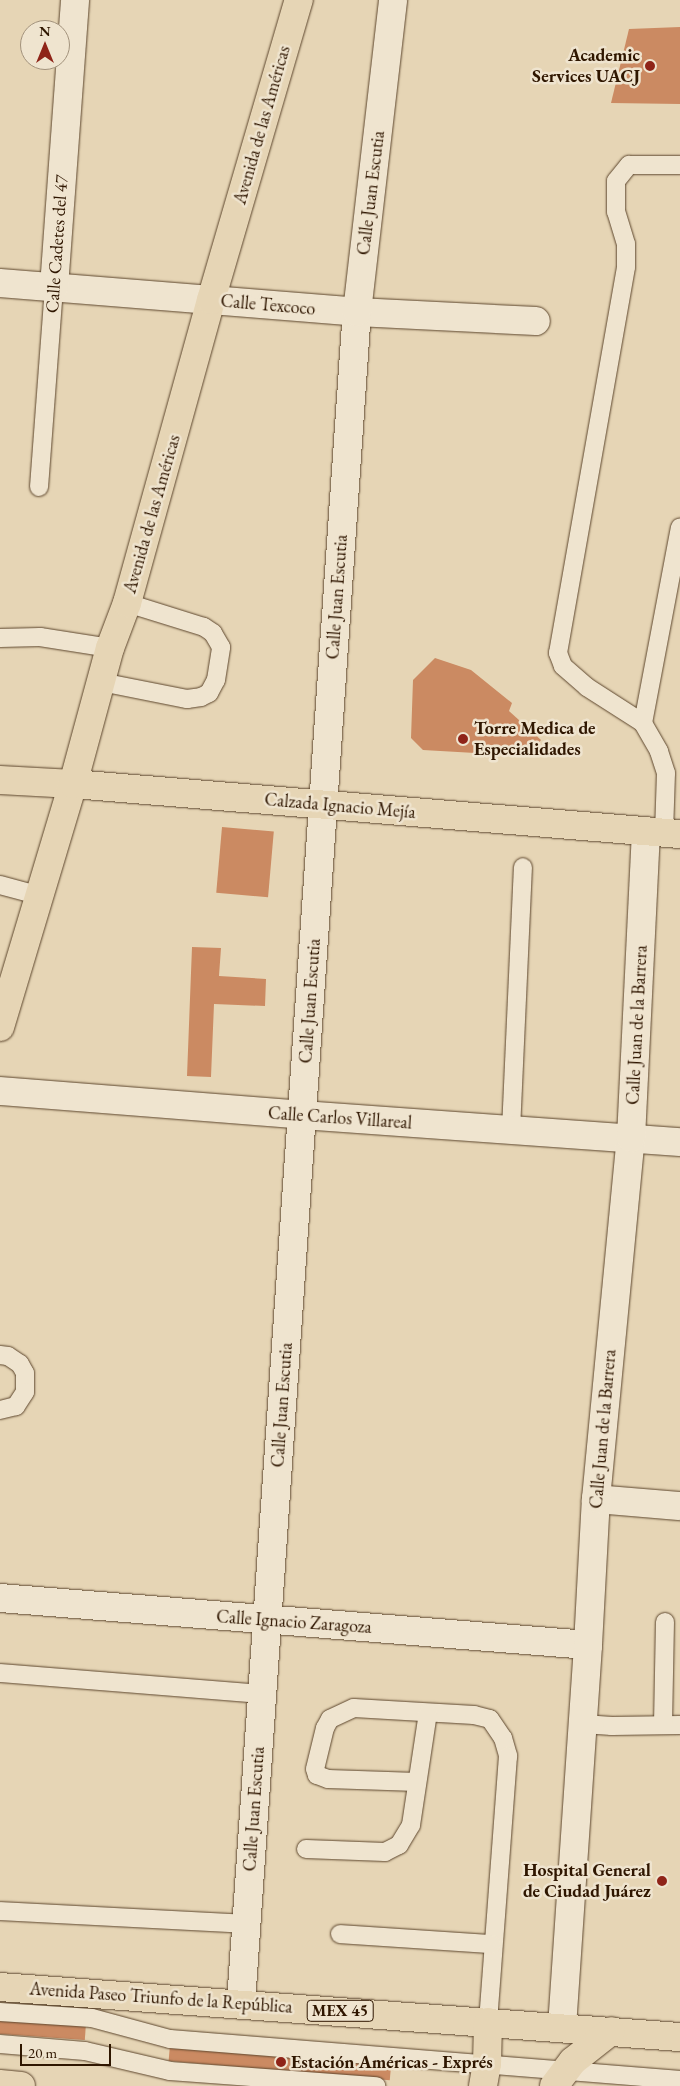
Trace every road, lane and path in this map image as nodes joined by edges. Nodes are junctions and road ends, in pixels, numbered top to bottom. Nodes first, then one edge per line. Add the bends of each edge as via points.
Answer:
1 (75, 0) edge
2 (299, 0) edge
3 (393, 0) edge
4 (680, 165) edge
5 (0, 283) edge
6 (54, 287) junction
7 (211, 300) junction
8 (357, 312) junction
9 (536, 322) dead end
10 (39, 487) dead end
11 (680, 527) edge
12 (127, 603) junction
13 (0, 638) edge
14 (110, 648) junction
15 (101, 682) junction
16 (643, 723) junction
17 (0, 780) edge
18 (73, 784) junction
19 (322, 805) junction
20 (664, 832) edge
21 (524, 867) dead end
22 (0, 885) edge
23 (38, 895) junction
24 (0, 1027) edge
25 (0, 1091) edge
26 (302, 1115) junction
27 (511, 1130) junction
28 (631, 1138) junction
29 (680, 1142) edge
30 (0, 1355) edge
31 (0, 1410) edge
32 (596, 1499) junction
33 (680, 1506) edge
34 (0, 1598) edge
35 (267, 1620) junction
36 (666, 1622) dead end
37 (588, 1645) junction
38 (0, 1673) edge
39 (262, 1694) junction
40 (428, 1713) junction
41 (583, 1724) junction
42 (671, 1725) edge
43 (417, 1782) junction
44 (306, 1849) dead end
45 (0, 1911) edge
46 (245, 1924) junction
47 (340, 1934) dead end
48 (492, 1944) junction
49 (0, 1987) edge
50 (241, 2003) junction
51 (0, 2012) edge
52 (488, 2022) junction
53 (562, 2027) junction
54 (611, 2031) junction
55 (680, 2037) edge
56 (0, 2044) edge
57 (485, 2075) edge
58 (559, 2078) edge
59 (680, 2080) edge
60 (0, 2084) edge
61 (21, 2086) edge
62 (376, 2086) edge

1 - 6 street, Calle Cadetes del 47
2 - 7 main road, Avenida de las Américas
3 - 8 street, Calle Juan Escutia
4 - 16 lane via 629,165 616,181 616,212 626,244 626,267 558,653 563,666 587,687
5 - 6 street, Calle Texcoco
6 - 7 street, Calle Texcoco
6 - 10 lane, Calle Cadetes del 47
7 - 8 street, Calle Texcoco
7 - 12 main road, Avenida de las Américas
8 - 9 street, Calle Texcoco
8 - 19 street, Calle Juan Escutia
11 - 16 lane
12 - 14 main road, Avenida de las Américas
12 - 15 lane via 204,626 213,632 221,647 216,680 209,693 187,699
13 - 14 lane via 40,637
14 - 15 main road, Avenida de las Américas
15 - 18 main road, Avenida de las Américas
16 - 20 lane via 666,774
17 - 18 main road, Calzada Ignacio Mejía
18 - 19 main road, Calzada Ignacio Mejía
18 - 23 main road, Avenida de las Américas
19 - 20 main road, Calzada Ignacio Mejía
19 - 26 street, Calle Juan Escutia
20 - 28 street, Calle Juan de la Barrera
21 - 27 lane
22 - 23 lane
23 - 24 main road, Avenida de las Américas
25 - 26 street, Calle Carlos Villareal
26 - 27 street, Calle Carlos Villareal
26 - 35 street, Calle Juan Escutia
27 - 28 street, Calle Carlos Villareal
28 - 29 street, Calle Carlos Villareal
28 - 32 street, Calle Juan de la Barrera
30 - 31 lane via 20,1364 25,1373 25,1392 16,1406
32 - 33 street
32 - 37 street, Calle Juan de la Barrera
34 - 35 street, Calle Ignacio Zaragoza
35 - 37 street, Calle Ignacio Zaragoza
35 - 39 street, Calle Juan Escutia
36 - 42 lane
37 - 41 street, Calle Juan de la Barrera
38 - 39 lane
39 - 46 street, Calle Juan Escutia
40 - 43 lane
40 - 43 lane via 354,1708 330,1719 324,1728 315,1769 317,1775 328,1779
40 - 48 lane via 490,1719 503,1738 508,1756
41 - 42 lane
41 - 53 street, Calle Juan de la Barrera
43 - 44 lane via 411,1825 399,1845 385,1852
45 - 46 lane
46 - 50 street, Calle Juan Escutia
47 - 48 lane
48 - 52 lane
49 - 50 main road, Avenida Paseo Triunfo de la República / MEX 45
50 - 52 main road, Avenida Paseo Triunfo de la República / MEX 45
51 - 57 lane via 92,2018 170,2038
52 - 53 main road, Avenida Paseo Triunfo de la República / MEX 45
52 - 57 main road
53 - 54 main road, Avenida Paseo Triunfo de la República / MEX 45
54 - 55 main road, Avenida Paseo Triunfo de la República / MEX 45
54 - 58 main road
56 - 62 lane via 85,2051 170,2071
57 - 58 lane
58 - 59 lane
60 - 61 main road

